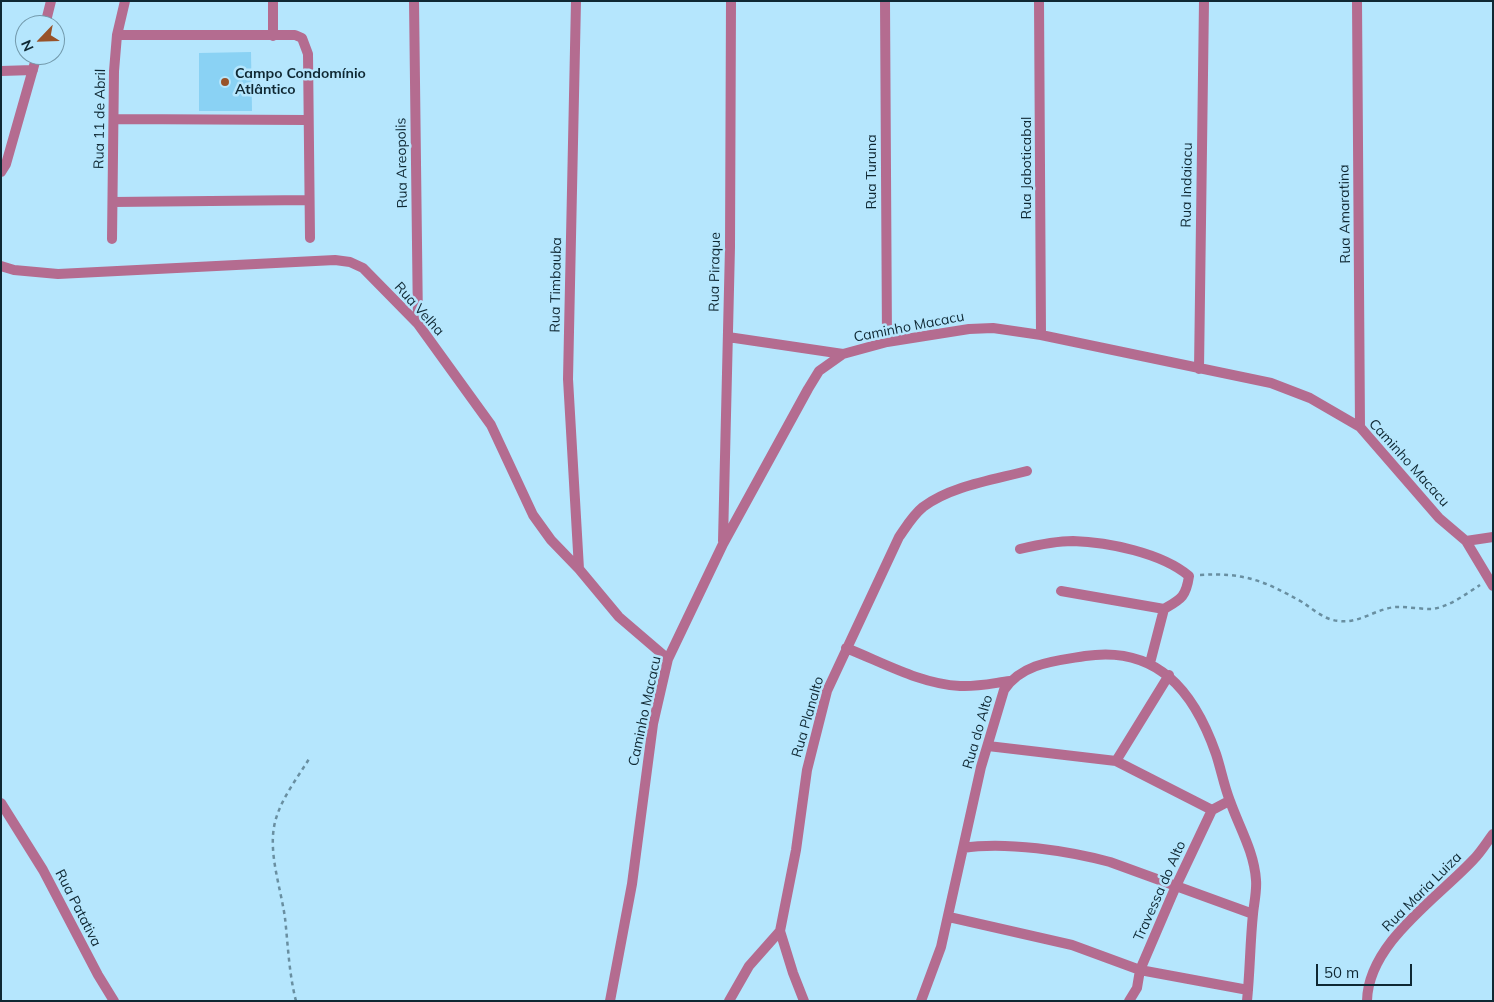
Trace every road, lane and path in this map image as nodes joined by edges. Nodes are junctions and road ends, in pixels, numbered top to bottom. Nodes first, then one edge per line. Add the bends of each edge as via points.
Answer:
1 (51, 1) edge
2 (125, 1) edge
3 (273, 1) edge
4 (414, 1) edge
5 (576, 1) edge
6 (731, 1) edge
7 (885, 1) edge
8 (1039, 1) edge
9 (1204, 1) edge
10 (1357, 1) edge
11 (48, 15) edge
12 (117, 35) junction
13 (272, 36) junction
14 (34, 65) edge
15 (33, 70) junction
16 (1, 71) edge
17 (114, 119) junction
18 (307, 120) junction
19 (3, 167) edge
20 (309, 200) junction
21 (113, 202) junction
22 (310, 238) dead end
23 (112, 239) dead end
24 (1, 266) edge
25 (418, 324) junction
26 (1041, 335) junction
27 (728, 337) junction
28 (887, 342) junction
29 (843, 354) junction
30 (1198, 368) junction
31 (1360, 426) junction
32 (1026, 471) dead end
33 (1493, 537) edge
34 (1466, 540) junction
35 (723, 544) junction
36 (1020, 549) dead end
37 (579, 569) junction
38 (1189, 576) junction
39 (1490, 583) edge
40 (1060, 591) dead end
41 (1164, 610) junction
42 (846, 648) junction
43 (668, 659) junction
44 (1150, 663) junction
45 (1169, 675) junction
46 (1010, 680) junction
47 (988, 746) junction
48 (308, 759) dead end
49 (1116, 761) junction
50 (1229, 801) junction
51 (1, 803) edge
52 (1212, 810) junction
53 (1493, 834) edge
54 (963, 848) junction
55 (1176, 886) junction
56 (1253, 914) junction
57 (949, 917) junction
58 (780, 931) junction
59 (1140, 970) junction
60 (1248, 990) junction
61 (114, 1001) edge
62 (296, 1001) edge
63 (610, 1001) edge
64 (729, 1001) edge
65 (804, 1001) edge
66 (921, 1001) edge
67 (1129, 1001) edge
68 (1247, 1001) edge
69 (1367, 1001) edge

1 - 11 street
2 - 12 street, Rua 11 de Abril
3 - 13 street
4 - 25 street, Rua Areopolis
5 - 37 street, Rua Timbauba via 568,379
6 - 27 street, Rua Piraque
7 - 28 street, Rua Turuna
8 - 26 street, Rua Jaboticabal
9 - 30 street, Rua Indaiacu
10 - 31 street, Rua Amaratina
12 - 13 street
12 - 17 street, Rua 11 de Abril
13 - 18 street via 295,35 302,38 306,46
14 - 15 street
15 - 16 street
15 - 19 street
17 - 18 street
17 - 21 street, Rua 11 de Abril
18 - 20 street
20 - 21 street
20 - 22 street
21 - 23 street, Rua 11 de Abril
24 - 25 street, Rua Velha via 58,274 335,260 350,262 363,268
25 - 37 street, Rua Velha via 491,425 533,515 551,540
26 - 28 street, Caminho Macacu via 993,328 969,329
26 - 30 street, Caminho Macacu
27 - 29 street
27 - 35 street, Rua Piraque
28 - 29 street, Caminho Macacu
29 - 35 street, Caminho Macacu via 819,371 808,388
30 - 31 street, Caminho Macacu via 1271,383 1310,398
31 - 34 street, Caminho Macacu via 1439,518
32 - 42 street, Rua Planalto via 942,497 911,518
33 - 34 street
34 - 39 street
35 - 43 street, Caminho Macacu
36 - 38 street via 1073,541 1118,546 1178,567
37 - 43 street, Rua Velha via 619,617
38 - 39 path via 1233,574 1254,578 1339,622 1370,616 1396,606 1435,608
38 - 41 street via 1184,595
40 - 41 street
41 - 44 street
42 - 46 street via 942,684 976,686
42 - 58 street, Rua Planalto via 827,690 815,730
43 - 63 street, Caminho Macacu via 653,724 632,884
44 - 45 street
44 - 46 street via 1123,656 1094,655 1033,667
45 - 49 street
45 - 50 street via 1191,702 1204,725 1216,753
46 - 47 street, Rua do Alto via 1004,690
47 - 49 street
47 - 54 street, Rua do Alto
48 - 62 path via 278,811 273,846
49 - 52 street
50 - 52 street
50 - 56 street via 1253,860 1256,881
51 - 61 street, Rua Patativa via 43,870
52 - 55 street, Travessa do Alto
53 - 69 street, Rua Maria Luiza via 1475,858 1397,934 1382,955
54 - 55 street via 996,845 1090,856
54 - 57 street, Rua do Alto
55 - 56 street
55 - 59 street, Travessa do Alto
56 - 60 street
57 - 59 street via 1072,945
57 - 66 street, Rua do Alto
58 - 64 street via 749,966
58 - 65 street, Rua Planalto
59 - 60 street
59 - 67 street, Travessa do Alto via 1137,988
60 - 68 street

